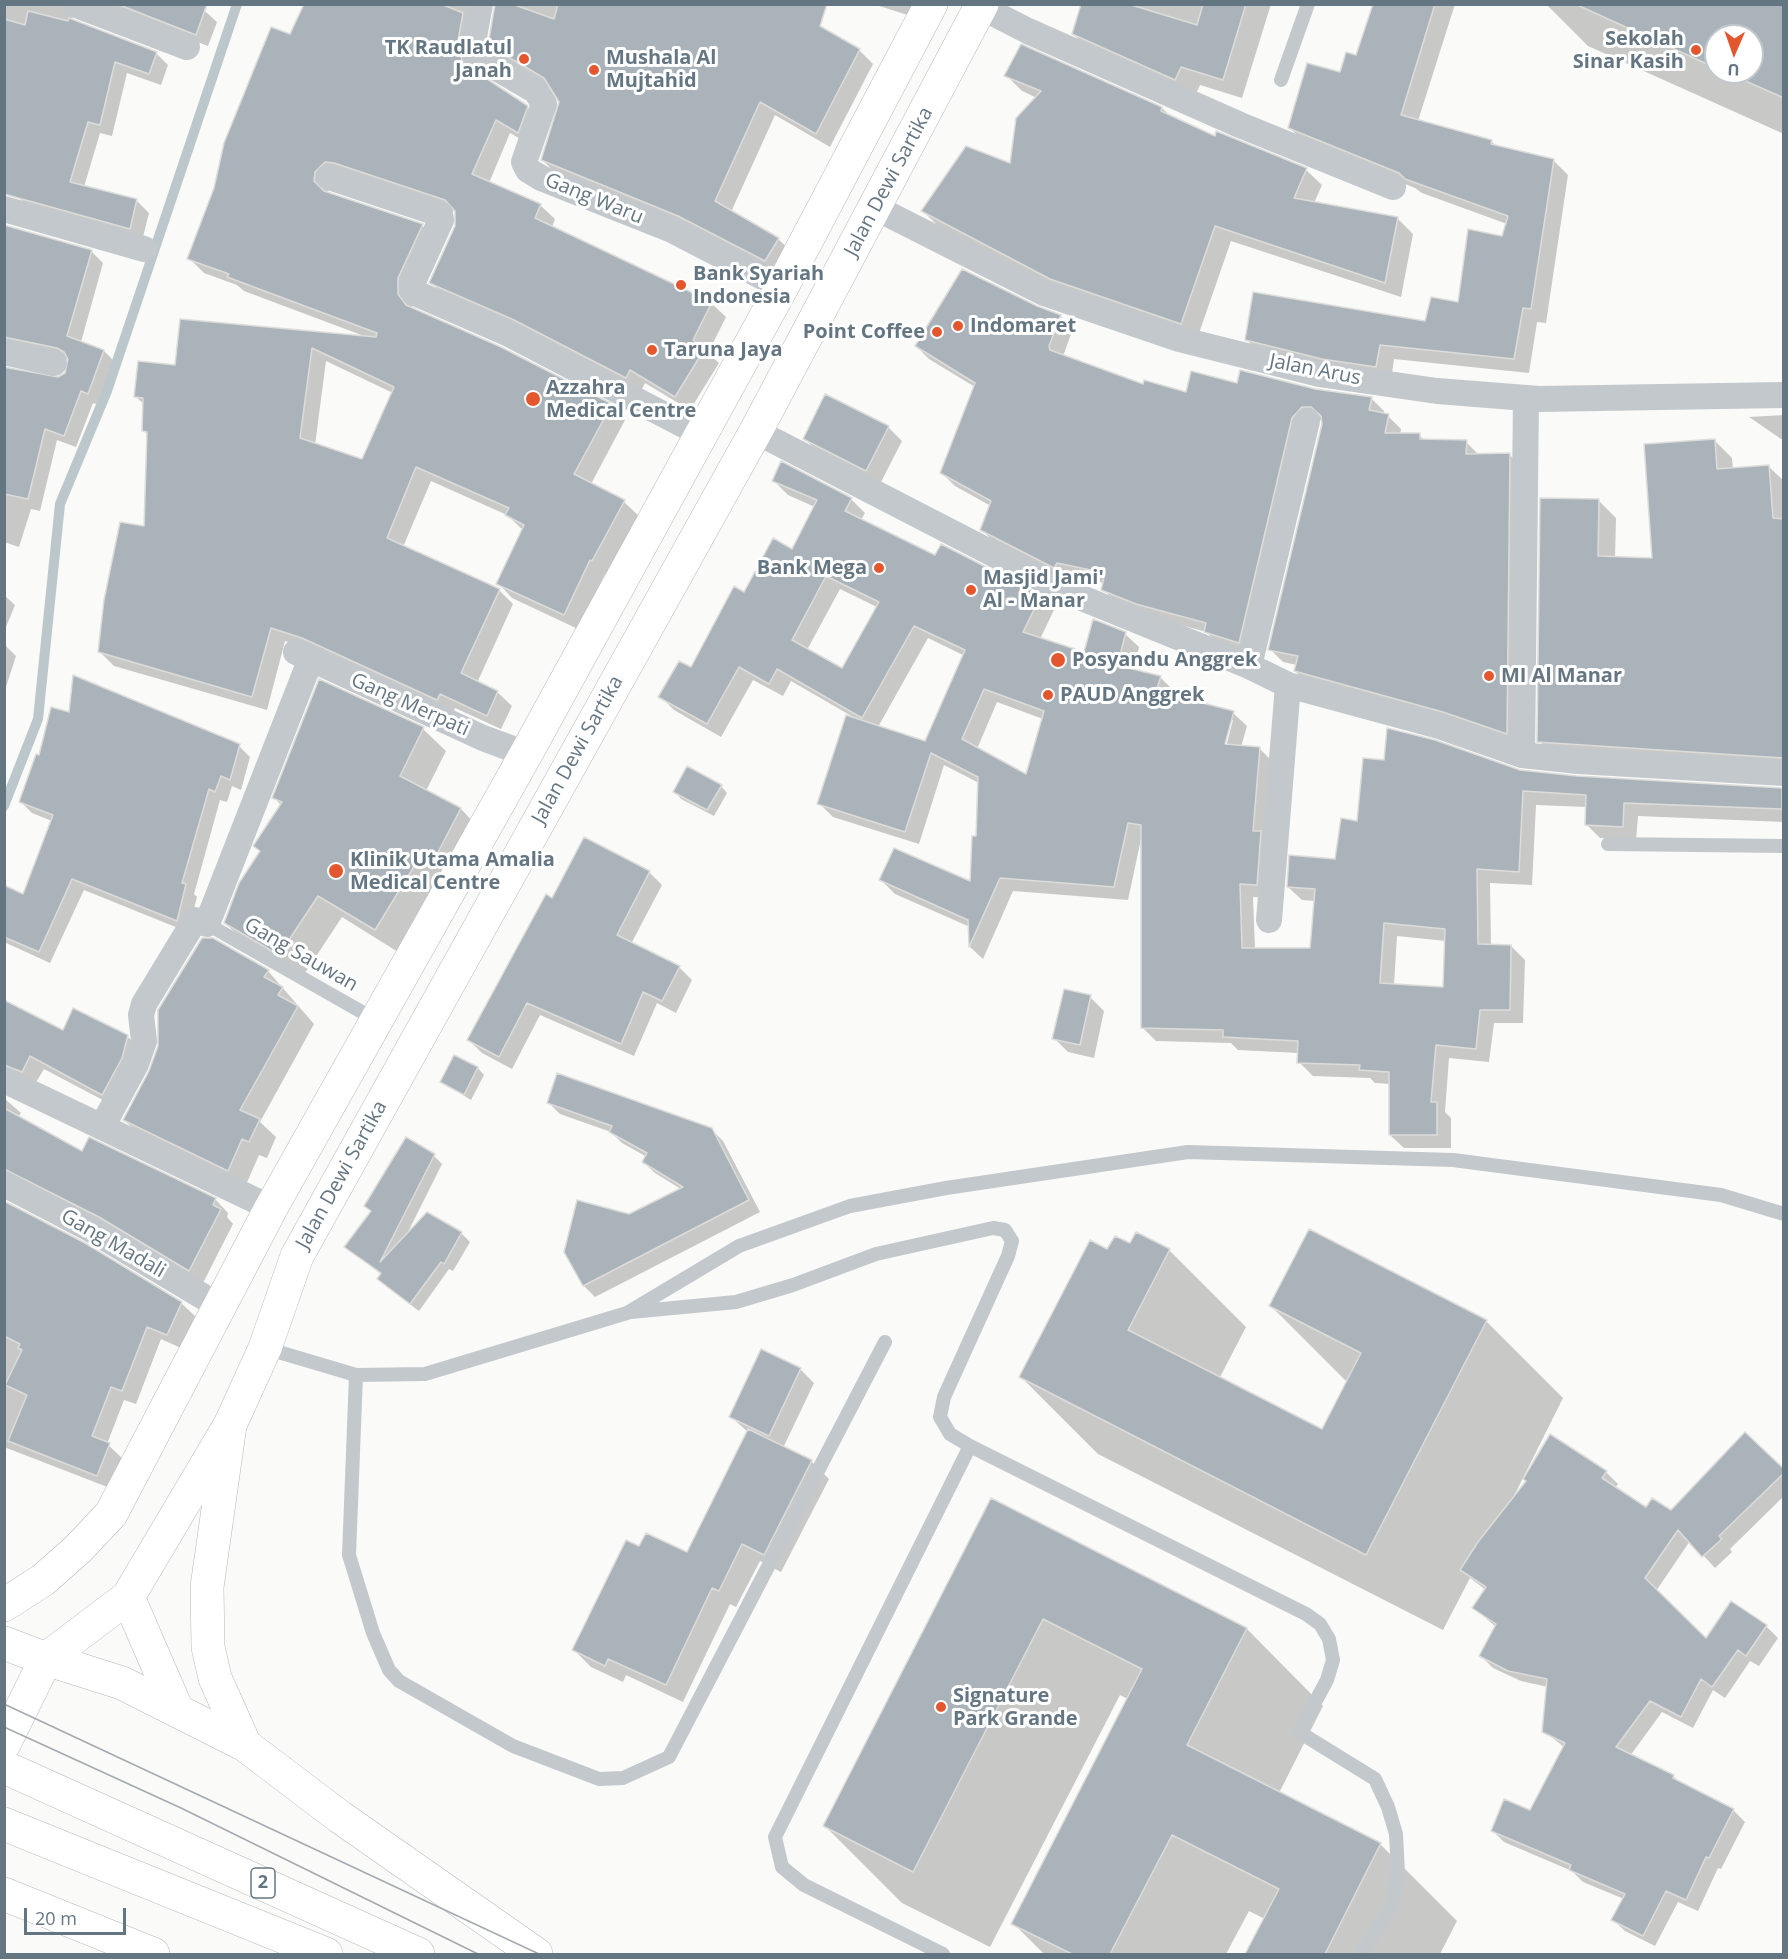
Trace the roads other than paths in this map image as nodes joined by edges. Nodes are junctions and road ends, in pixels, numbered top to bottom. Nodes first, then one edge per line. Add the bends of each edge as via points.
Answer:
1 (74, 4) edge
2 (480, 4) edge
3 (932, 4) edge
4 (1308, 4) edge
5 (981, 6) edge
6 (187, 47) dead end
7 (1281, 80) dead end
8 (329, 177) dead end
9 (1394, 187) dead end
10 (876, 208) junction
11 (4, 209) edge
12 (144, 249) dead end
13 (782, 287) junction
14 (4, 352) edge
15 (54, 363) dead end
16 (1784, 395) edge
17 (1527, 398) junction
18 (1307, 421) dead end
19 (755, 431) junction
20 (701, 434) junction
21 (1249, 666) junction
22 (1288, 685) junction
23 (526, 754) junction
24 (1522, 755) junction
25 (1784, 773) edge
26 (1608, 844) dead end
27 (1784, 846) edge
28 (1269, 920) dead end
29 (207, 924) junction
30 (376, 1020) junction
31 (4, 1080) edge
32 (103, 1125) junction
33 (4, 1184) edge
34 (271, 1208) junction
35 (1784, 1214) edge
36 (217, 1309) junction
37 (627, 1313) junction
38 (885, 1342) dead end
39 (265, 1348) junction
40 (356, 1375) junction
41 (230, 1425) junction
42 (970, 1446) junction
43 (128, 1597) junction
44 (4, 1605) edge
45 (4, 1642) edge
46 (46, 1659) junction
47 (177, 1710) junction
48 (4, 1744) edge
49 (245, 1745) junction
50 (4, 1767) edge
51 (4, 1824) edge
52 (4, 1894) edge
53 (153, 1954) edge
54 (326, 1954) edge
55 (417, 1954) edge
56 (536, 1954) edge
57 (943, 1954) edge
58 (1361, 1954) edge

1 - 6 street
2 - 13 street, Gang Waru via 472,48 476,56 536,91 544,104 524,162 528,170 672,231
3 - 13 main road
4 - 7 lane
5 - 9 street via 1230,121
5 - 10 main road, Jalan Dewi Sartika
8 - 20 street via 442,216 412,284 413,292 507,333
10 - 17 street, Jalan Arus via 1044,293 1179,339 1319,374 1437,391
10 - 19 main road, Jalan Dewi Sartika
11 - 12 street
13 - 20 main road
14 - 15 street
16 - 17 street, Jalan Arus
17 - 24 street
18 - 21 street
19 - 21 street via 1067,592
19 - 39 main road, Jalan Dewi Sartika via 297,1256
20 - 23 main road
21 - 22 street
22 - 24 street via 1439,726
22 - 28 street
23 - 29 street, Gang Merpati via 303,656
23 - 30 main road
24 - 25 street
26 - 27 lane
29 - 30 lane, Gang Sauwan
29 - 32 street via 195,920 144,1004 144,1041
30 - 34 main road
31 - 32 street
32 - 34 street
33 - 36 street, Gang Madali via 92,1230 207,1299
34 - 36 main road
35 - 37 lane via 1721,1195 1454,1160 1188,1152 850,1206 739,1246
36 - 44 main road via 111,1514 43,1580
37 - 40 lane via 425,1374
37 - 42 lane via 736,1302 876,1254 993,1228 1005,1230 1012,1241 1008,1256 939,1417 950,1434
38 - 40 lane via 669,1757 623,1778 599,1779 513,1746 399,1681 389,1670 349,1556
39 - 40 lane
39 - 41 main road, Jalan Dewi Sartika
41 - 43 main road, Jalan Dewi Sartika
41 - 49 main road via 207,1587 208,1647 215,1678
42 - 57 lane via 775,1837 782,1867 804,1885
42 - 58 lane via 1320,1624 1329,1639 1333,1660 1327,1680 1299,1732 1375,1779 1396,1834 1398,1873 1392,1906
43 - 46 main road, Jalan Dewi Sartika
43 - 47 main road
45 - 46 main road
46 - 47 main road via 122,1683
46 - 48 main road
47 - 49 main road
49 - 56 main road via 340,1817
50 - 55 main road, 2
51 - 54 main road, 2
52 - 53 main road

